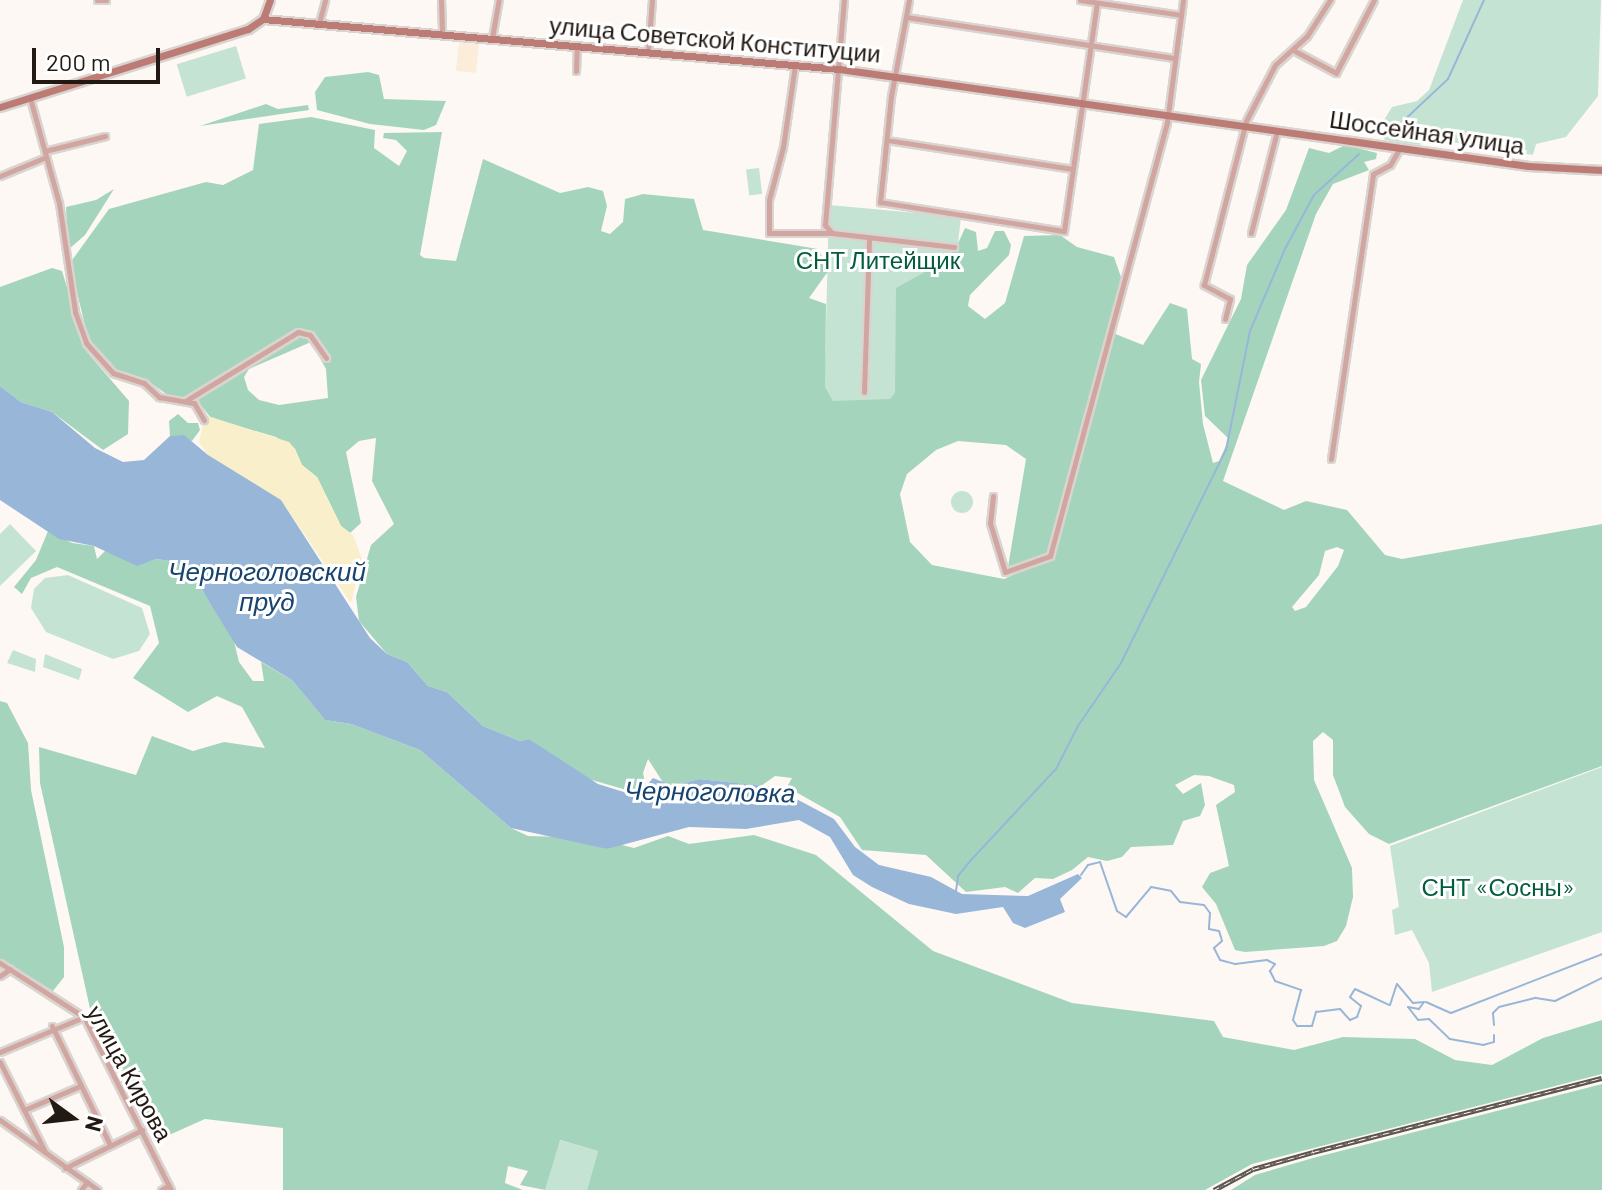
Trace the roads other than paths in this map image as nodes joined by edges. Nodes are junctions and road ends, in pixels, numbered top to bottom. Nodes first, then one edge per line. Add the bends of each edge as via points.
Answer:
1 (106, 0) edge
2 (270, 0) edge
3 (325, 0) edge
4 (441, 0) edge
5 (499, 0) edge
6 (652, 0) edge
7 (844, 0) edge
8 (909, 0) edge
9 (1080, 0) edge
10 (1183, 0) edge
11 (1330, 0) edge
12 (1374, 0) edge
13 (98, 1) edge
14 (1097, 3) junction
15 (1181, 15) junction
16 (906, 17) junction
17 (263, 19) junction
18 (319, 23) junction
19 (442, 34) junction
20 (492, 39) junction
21 (1092, 44) junction
22 (577, 46) junction
23 (1293, 50) junction
24 (648, 53) junction
25 (1174, 58) junction
26 (795, 65) junction
27 (839, 69) junction
28 (576, 71) dead end
29 (895, 76) junction
30 (29, 97) junction
31 (1085, 103) junction
32 (0, 107) edge
33 (1168, 114) junction
34 (1247, 126) junction
35 (1277, 131) junction
36 (105, 136) dead end
37 (887, 140) junction
38 (1400, 148) junction
39 (45, 154) junction
40 (1072, 169) junction
41 (1602, 170) edge
42 (0, 176) edge
43 (832, 233) junction
44 (1251, 233) dead end
45 (869, 238) junction
46 (954, 247) dead end
47 (1225, 319) dead end
48 (326, 358) dead end
49 (864, 392) dead end
50 (187, 401) junction
51 (204, 420) dead end
52 (1331, 459) dead end
53 (993, 496) dead end
54 (0, 963) edge
55 (10, 969) junction
56 (0, 976) edge
57 (84, 1017) junction
58 (52, 1026) junction
59 (0, 1052) edge
60 (0, 1062) edge
61 (80, 1086) junction
62 (24, 1110) junction
63 (0, 1120) edge
64 (142, 1130) junction
65 (110, 1145) junction
66 (45, 1153) junction
67 (65, 1168) junction
68 (87, 1182) junction
69 (170, 1188) edge
70 (81, 1190) edge
71 (98, 1190) edge
72 (161, 1190) edge

1 - 13 street
2 - 17 street
3 - 18 street
4 - 19 street
5 - 20 street
6 - 24 street
7 - 27 street
8 - 16 street
9 - 14 street
10 - 15 street
11 - 23 street
12 - 23 street via 1336,73
14 - 15 street
14 - 21 street
15 - 25 street
16 - 21 street
16 - 29 street
17 - 18 street, улица Советской Конституции
17 - 30 street, улица Советской Конституции via 248,29
18 - 19 street, улица Советской Конституции
19 - 20 street, улица Советской Конституции
20 - 22 street, улица Советской Конституции
21 - 25 street
21 - 31 street
22 - 24 street, улица Советской Конституции
22 - 28 street
23 - 34 street via 1275,65
24 - 26 street, улица Советской Конституции
25 - 33 street
26 - 27 street, улица Советской Конституции
26 - 43 street via 766,228 772,234
27 - 29 street, улица Советской Конституции
27 - 43 street via 825,225
29 - 31 street, улица Советской Конституции
29 - 37 street
30 - 32 street, улица Советской Конституции
30 - 39 street
31 - 33 street, улица Советской Конституции
31 - 40 street
33 - 34 street, улица Советской Конституции
33 - 53 street via 1135,257 1050,556 1005,572 990,523
34 - 35 street, Шоссейная улица
34 - 47 street via 1204,285 1230,299
35 - 38 street, Шоссейная улица
35 - 44 street
36 - 39 street
37 - 40 street
37 - 40 street via 880,198 884,206 1064,231
38 - 41 street, Шоссейная улица via 1528,166
38 - 52 street via 1390,165 1373,174
39 - 42 street
39 - 50 street via 59,203 75,312 86,343 113,373 144,383 159,397
43 - 45 street
45 - 46 street
45 - 49 street
48 - 50 street via 310,335 298,332
50 - 51 street
54 - 55 street, улица Кирова
55 - 56 street
55 - 57 street, улица Кирова
57 - 58 street
57 - 64 street, улица Кирова
58 - 59 street
58 - 61 street
60 - 62 street
61 - 62 street
61 - 65 street
62 - 66 street
63 - 66 street
64 - 65 street
64 - 69 street, улица Кирова
65 - 67 street
66 - 67 street
67 - 68 street
68 - 70 street
68 - 71 street
69 - 72 street

